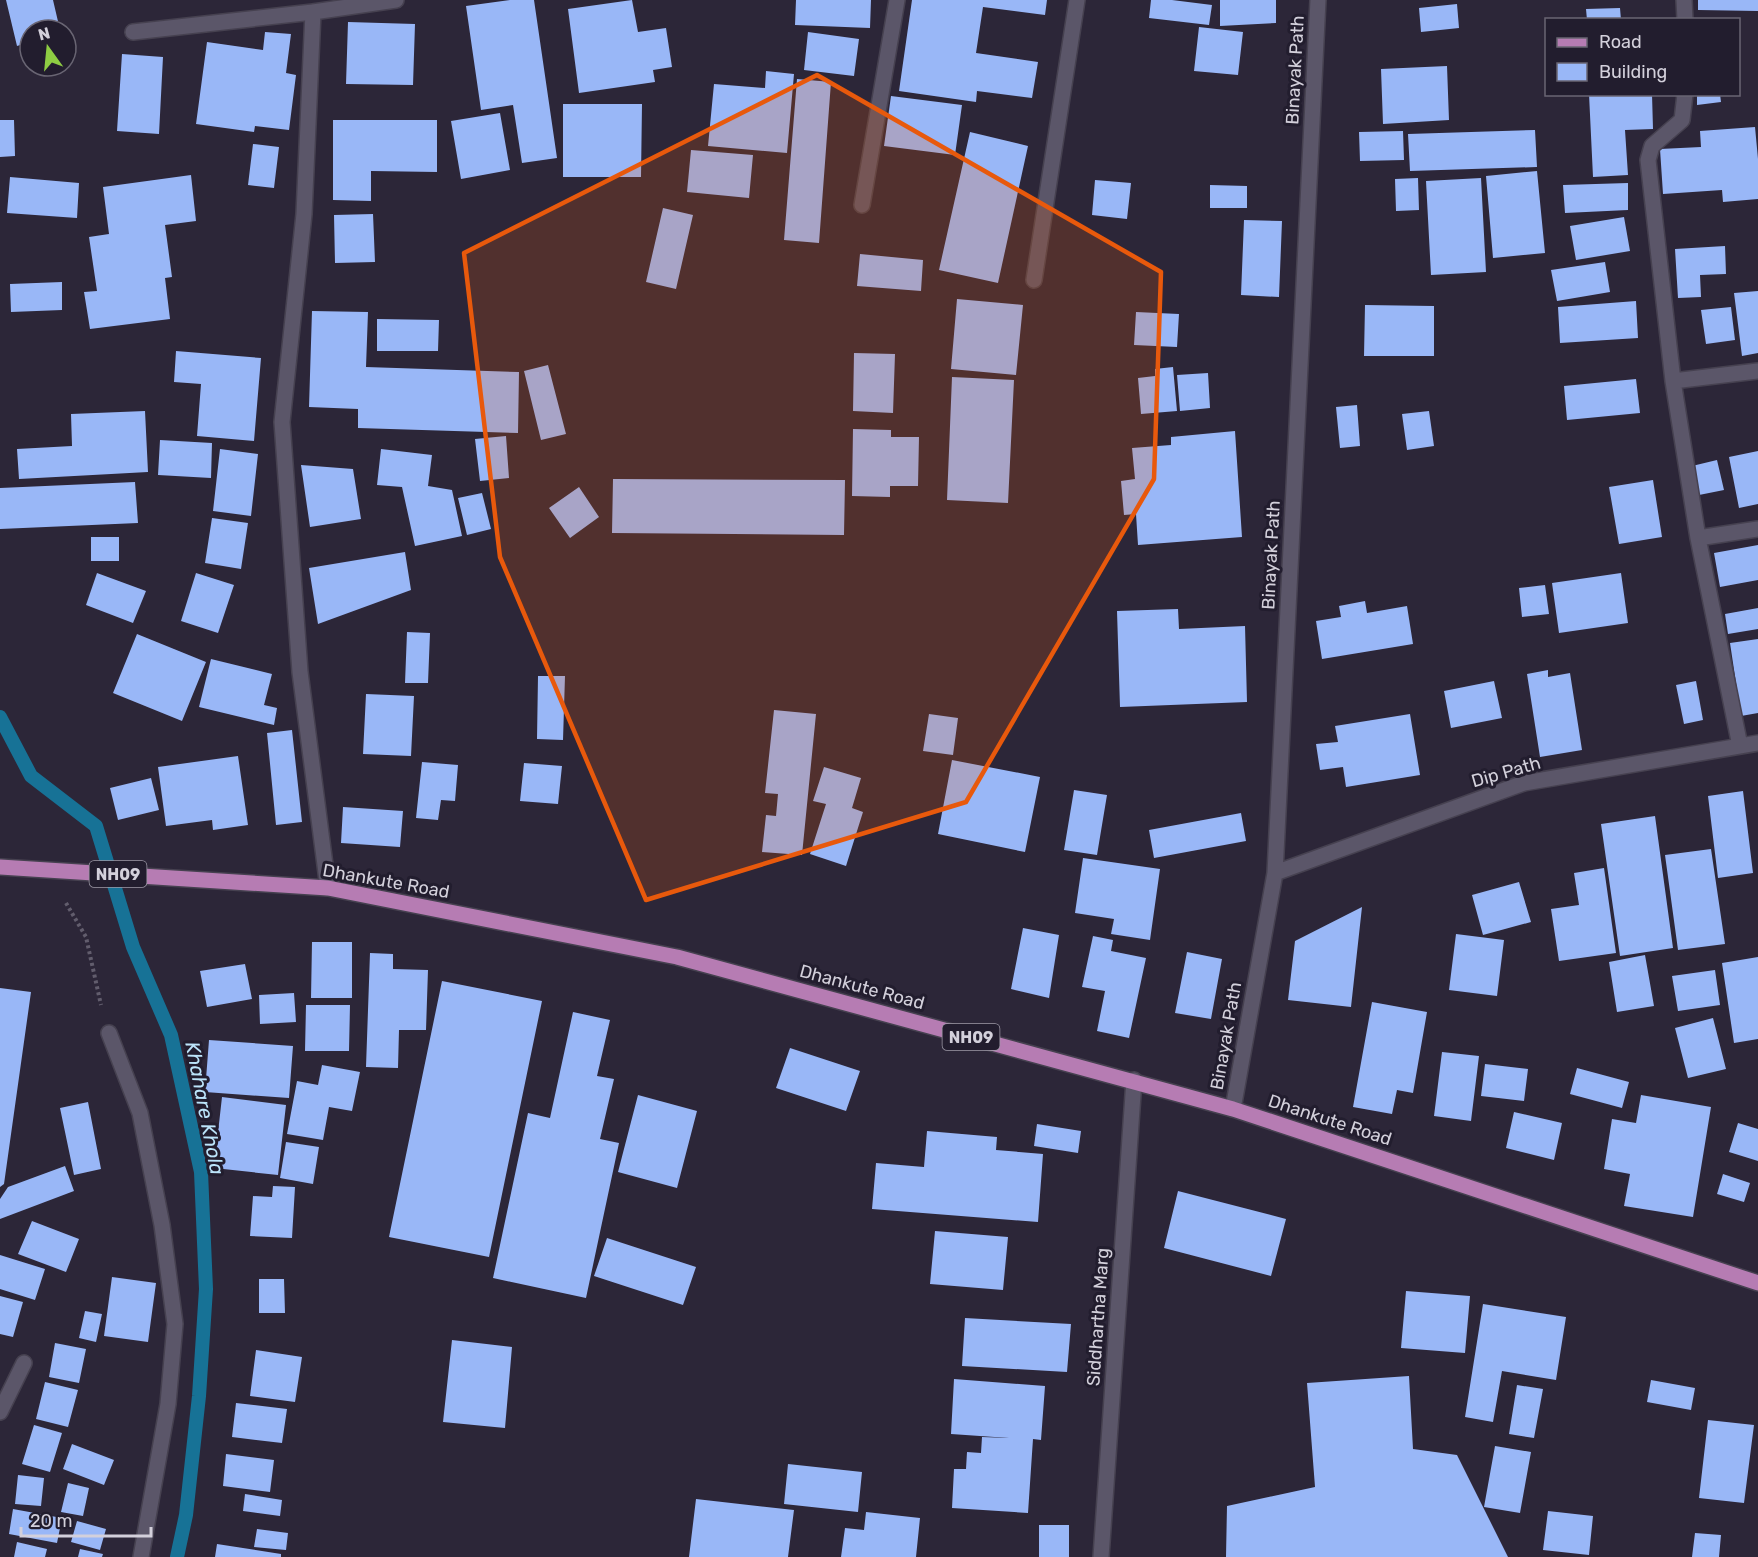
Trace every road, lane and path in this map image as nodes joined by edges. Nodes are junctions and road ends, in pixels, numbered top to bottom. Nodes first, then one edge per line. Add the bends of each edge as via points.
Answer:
1 (396, 0) edge
2 (897, 0) edge
3 (1077, 0) edge
4 (1318, 0) edge
5 (1684, 0) edge
6 (313, 12) junction
7 (1684, 18) edge
8 (134, 32) dead end
9 (1685, 96) edge
10 (862, 205) dead end
11 (1034, 280) dead end
12 (1758, 370) edge
13 (1673, 381) junction
14 (1758, 529) edge
15 (1698, 538) junction
16 (1758, 743) edge
17 (1740, 746) junction
18 (0, 867) edge
19 (46, 868) junction
20 (1275, 873) junction
21 (328, 888) junction
22 (109, 1033) joint
23 (1134, 1080) junction
24 (1233, 1109) junction
25 (1758, 1282) edge
26 (24, 1363) dead end
27 (0, 1412) edge
28 (141, 1557) edge
29 (1101, 1557) edge

1 - 6 street
2 - 10 street
3 - 11 street
4 - 20 street, Binayak Path
5 - 7 street
6 - 8 street
6 - 21 street via 304,214 282,422 300,672
9 - 13 street via 1682,120 1652,146 1648,160
12 - 13 street
13 - 15 street
14 - 15 street
15 - 17 street
16 - 17 street, Dip Path
17 - 20 street, Dip Path via 1524,783
18 - 19 main road, Dhankute Road / NH09
19 - 21 main road, Dhankute Road / NH09
19 - 22 path via 86,937
20 - 24 street, Binayak Path
21 - 23 main road, Dhankute Road / NH09 via 677,957
22 - 28 street via 140,1113 162,1225 174,1324 168,1404
23 - 24 main road, Dhankute Road / NH09
23 - 29 street, Siddhartha Marg
24 - 25 main road, Dhankute Road / NH09
26 - 27 street

